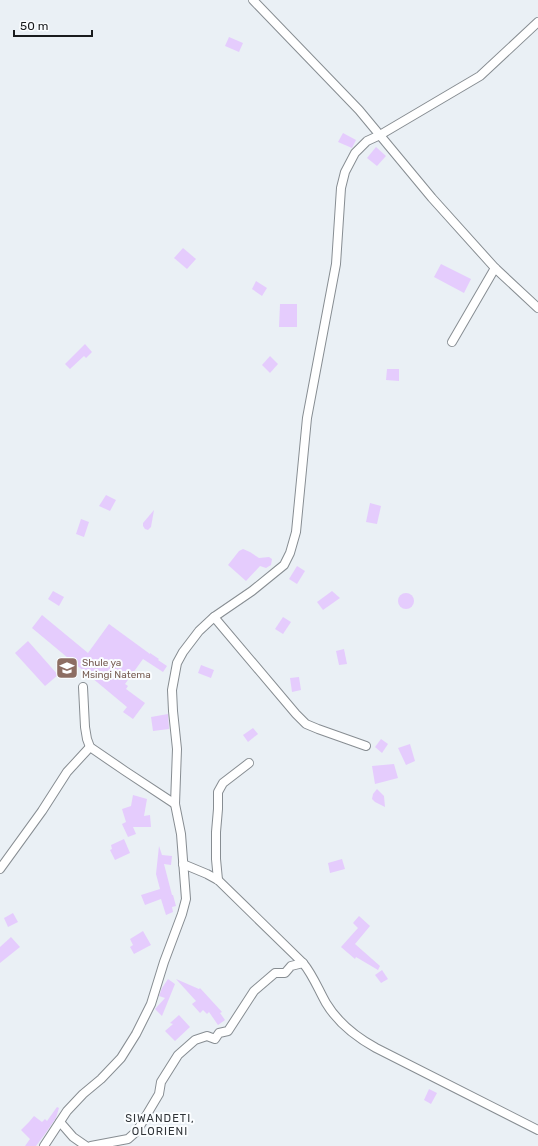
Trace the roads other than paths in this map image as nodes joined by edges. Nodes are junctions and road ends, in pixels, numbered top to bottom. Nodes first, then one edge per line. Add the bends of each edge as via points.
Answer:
1 (253, 0) edge
2 (537, 25) edge
3 (380, 135) junction
4 (495, 268) junction
5 (538, 308) edge
6 (452, 342) dead end
7 (214, 617) junction
8 (83, 687) dead end
9 (366, 746) dead end
10 (90, 747) junction
11 (249, 763) dead end
12 (175, 804) junction
13 (183, 864) junction
14 (0, 869) edge
15 (218, 880) junction
16 (303, 963) junction
17 (60, 1122) junction
18 (538, 1130) edge
19 (44, 1146) edge
20 (86, 1146) edge
21 (91, 1146) edge

1 - 3 street
2 - 3 street via 480,76
3 - 4 street
3 - 7 street via 367,141 354,153 341,188 336,264 307,418 296,532 290,553 284,565
4 - 5 street
4 - 6 street
7 - 9 street via 306,724
7 - 12 street via 182,652 177,663 172,690 177,750
8 - 10 street via 85,727
10 - 12 street
10 - 14 street via 67,772
11 - 15 street via 223,784 218,792
12 - 13 street
13 - 15 street
13 - 17 street via 186,899 151,1004 121,1058 83,1094
15 - 16 street
16 - 18 street via 312,974 333,1013 358,1038
16 - 21 street via 291,966 286,973 275,973 254,991 228,1031 219,1033 215,1039 208,1036 195,1040 178,1054 161,1082 159,1094 137,1131 128,1139
17 - 19 street
17 - 20 street

